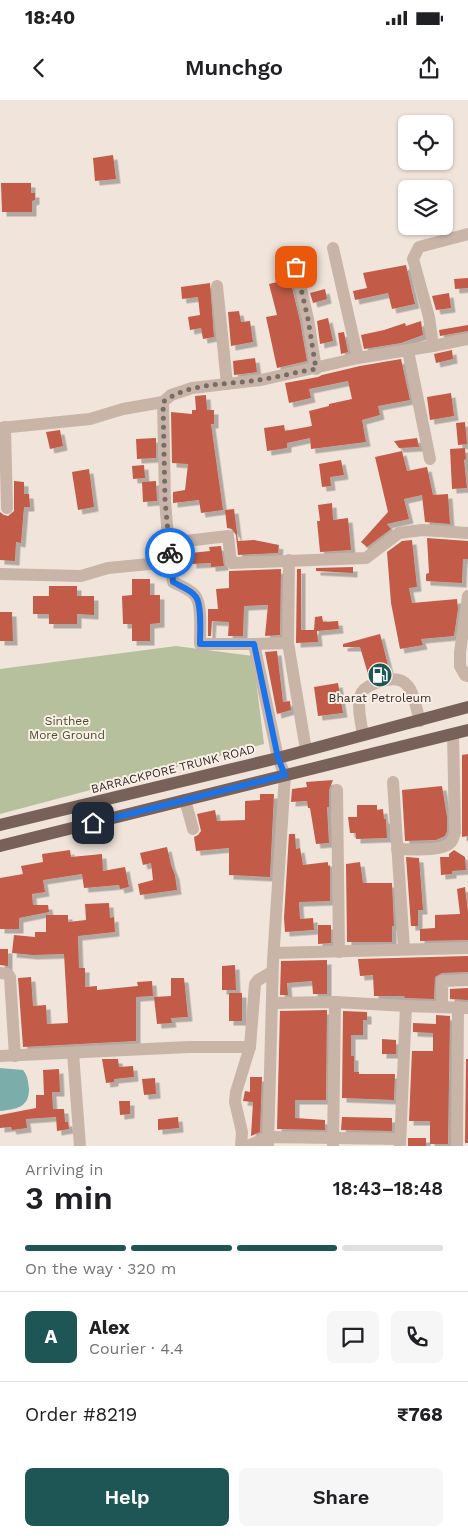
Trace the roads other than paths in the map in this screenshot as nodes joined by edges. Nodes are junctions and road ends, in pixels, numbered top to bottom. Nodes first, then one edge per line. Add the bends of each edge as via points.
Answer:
1 (468, 234) edge
2 (333, 248) dead end
3 (296, 267) dead end
4 (217, 286) dead end
5 (468, 339) edge
6 (433, 346) junction
7 (408, 351) junction
8 (358, 358) junction
9 (316, 369) junction
10 (227, 384) junction
11 (163, 402) junction
12 (2, 428) edge
13 (430, 459) dead end
14 (7, 508) dead end
15 (468, 533) edge
16 (169, 543) junction
17 (289, 560) junction
18 (170, 562) junction
19 (0, 574) edge
20 (468, 596) edge
21 (288, 643) junction
22 (254, 644) junction
23 (468, 676) edge
24 (468, 707) edge
25 (420, 720) junction
26 (468, 730) edge
27 (453, 734) junction
28 (363, 735) junction
29 (306, 750) junction
30 (278, 758) junction
31 (285, 775) junction
32 (393, 782) dead end
33 (337, 790) dead end
34 (185, 800) junction
35 (0, 825) edge
36 (193, 829) dead end
37 (0, 846) edge
38 (397, 849) junction
39 (468, 948) edge
40 (404, 949) junction
41 (339, 952) junction
42 (274, 953) junction
43 (272, 972) junction
44 (0, 973) edge
45 (468, 980) edge
46 (335, 1002) junction
47 (273, 1003) junction
48 (406, 1006) junction
49 (442, 1006) junction
50 (463, 1007) edge
51 (250, 1047) junction
52 (73, 1053) junction
53 (0, 1056) edge
54 (15, 1056) junction
55 (268, 1141) edge
56 (333, 1142) edge
57 (400, 1143) edge
58 (80, 1146) edge
59 (241, 1146) edge
60 (248, 1146) edge
61 (457, 1146) edge

1 - 6 street via 419,247 413,259 429,317
2 - 8 street
3 - 9 street
4 - 10 street
5 - 6 street
6 - 7 street
7 - 8 street
7 - 13 street
8 - 9 street
9 - 10 street
10 - 11 street via 192,388
11 - 12 street via 90,419
11 - 16 street
12 - 14 street
15 - 17 street via 412,530 400,533 366,558
16 - 17 street via 228,536 231,563
16 - 18 street
17 - 21 street
18 - 19 street via 108,568 81,576
18 - 22 street via 173,582 197,598 200,644
20 - 23 street via 460,666
21 - 22 street
21 - 29 street
22 - 30 street
24 - 25 main road, BARRACKPORE TRUNK ROAD
25 - 28 main road, BARRACKPORE TRUNK ROAD
25 - 28 street via 408,686 402,680 388,679 372,684 362,693
26 - 27 main road
27 - 31 main road
27 - 38 street via 455,832 452,841 434,849
28 - 29 main road, BARRACKPORE TRUNK ROAD
29 - 30 main road, BARRACKPORE TRUNK ROAD
30 - 31 street
30 - 35 main road, BARRACKPORE TRUNK ROAD
31 - 34 main road
31 - 42 street
32 - 38 street
33 - 41 street
34 - 36 street
34 - 37 main road
38 - 40 street
39 - 40 street
40 - 41 street
41 - 42 street
42 - 43 street
43 - 47 street
43 - 51 street via 255,984
44 - 54 street via 10,977
45 - 49 street via 442,981
46 - 47 street
46 - 48 street
46 - 56 street
47 - 55 street
48 - 49 street
48 - 57 street
49 - 50 street
50 - 61 street
51 - 52 street
51 - 59 street via 235,1102 242,1132
52 - 54 street
52 - 58 street
53 - 54 street
55 - 56 street
55 - 60 street
56 - 57 street

